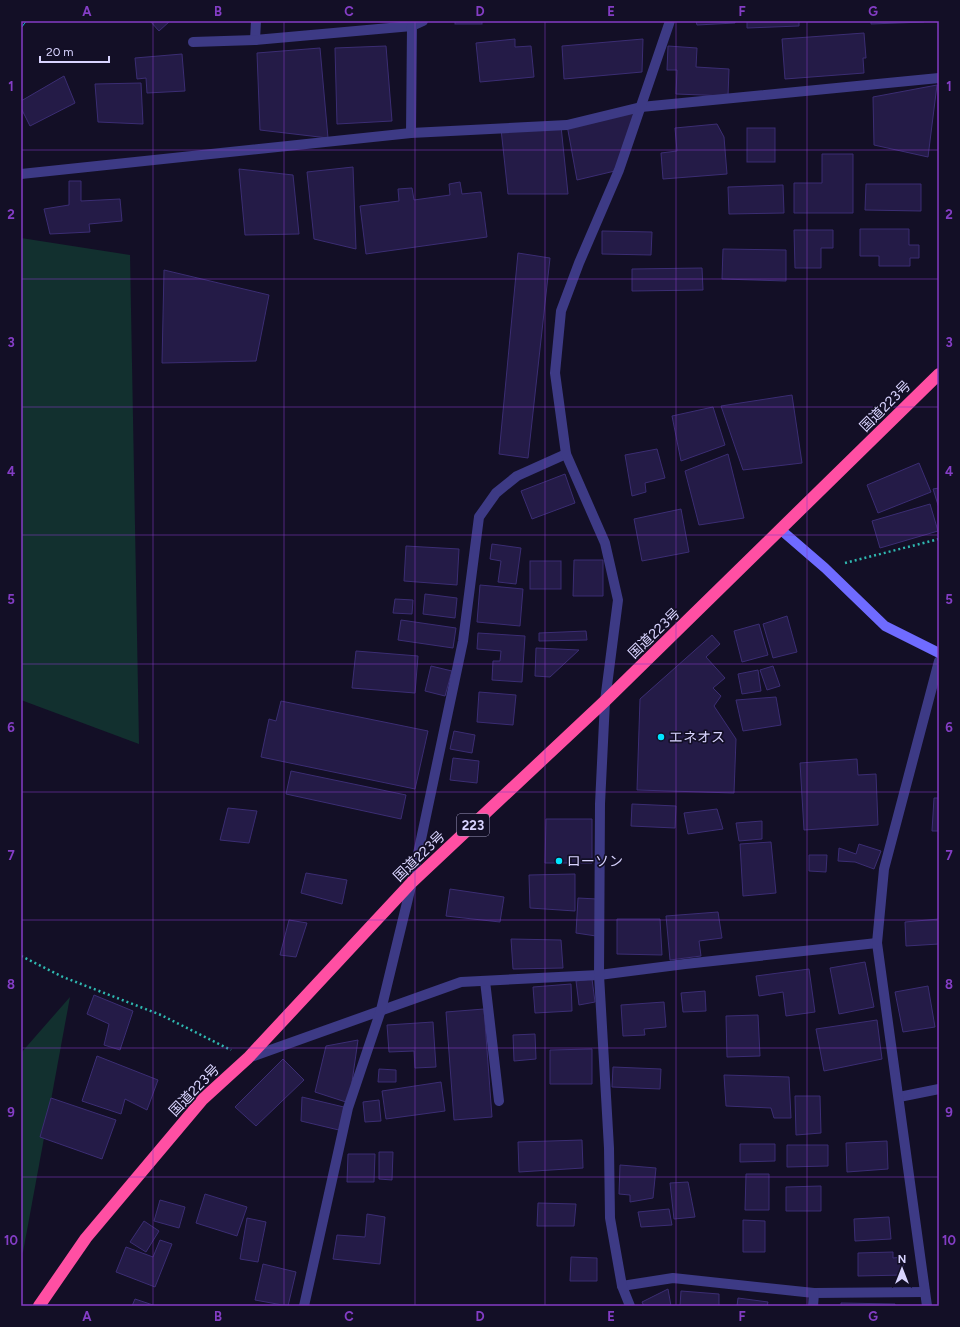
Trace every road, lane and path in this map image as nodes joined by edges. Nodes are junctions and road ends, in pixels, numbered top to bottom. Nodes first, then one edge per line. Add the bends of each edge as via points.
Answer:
1 (256, 21) edge
2 (423, 21) edge
3 (670, 21) edge
4 (412, 26) junction
5 (255, 40) junction
6 (193, 42) dead end
7 (939, 78) edge
8 (640, 107) junction
9 (411, 133) junction
10 (21, 174) edge
11 (939, 374) edge
12 (566, 454) junction
13 (780, 530) junction
14 (939, 539) edge
15 (825, 568) junction
16 (939, 653) edge
17 (939, 661) edge
18 (605, 701) junction
19 (412, 882) junction
20 (877, 943) junction
21 (21, 956) edge
22 (599, 975) junction
23 (485, 981) junction
24 (380, 1010) junction
25 (248, 1058) junction
26 (939, 1089) edge
27 (899, 1097) junction
28 (498, 1101) dead end
29 (622, 1286) junction
30 (926, 1292) junction
31 (814, 1293) junction
32 (39, 1306) edge
33 (304, 1306) edge
34 (630, 1306) edge
35 (813, 1306) edge
36 (927, 1306) edge

1 - 5 street
2 - 4 street
3 - 8 street
4 - 5 street
4 - 9 street
5 - 6 street
7 - 8 street
8 - 9 street via 567,125
8 - 12 street via 619,170 561,311 555,373
9 - 10 street
11 - 13 highway, 国道223号 / 223
12 - 18 street via 605,543 618,600
12 - 19 street via 517,476 496,493 479,517 463,641
13 - 15 street
13 - 18 highway, 国道223号 / 223
14 - 15 path
15 - 16 street via 885,626
17 - 20 street via 884,869
18 - 19 highway, 国道223号 / 223
18 - 22 street via 600,804
19 - 24 street
19 - 25 highway, 国道223号 / 223
20 - 22 street
20 - 27 street
21 - 25 path via 63,977 161,1015
22 - 23 street
22 - 29 street via 609,1148 610,1218
23 - 24 street via 461,982
23 - 28 street
24 - 25 street
24 - 33 street via 348,1108
25 - 32 highway, 国道223号 / 223 via 203,1099 149,1162 86,1238
26 - 27 street
27 - 30 street
29 - 31 street via 673,1278
29 - 34 street
30 - 31 street
30 - 36 street
31 - 35 street

